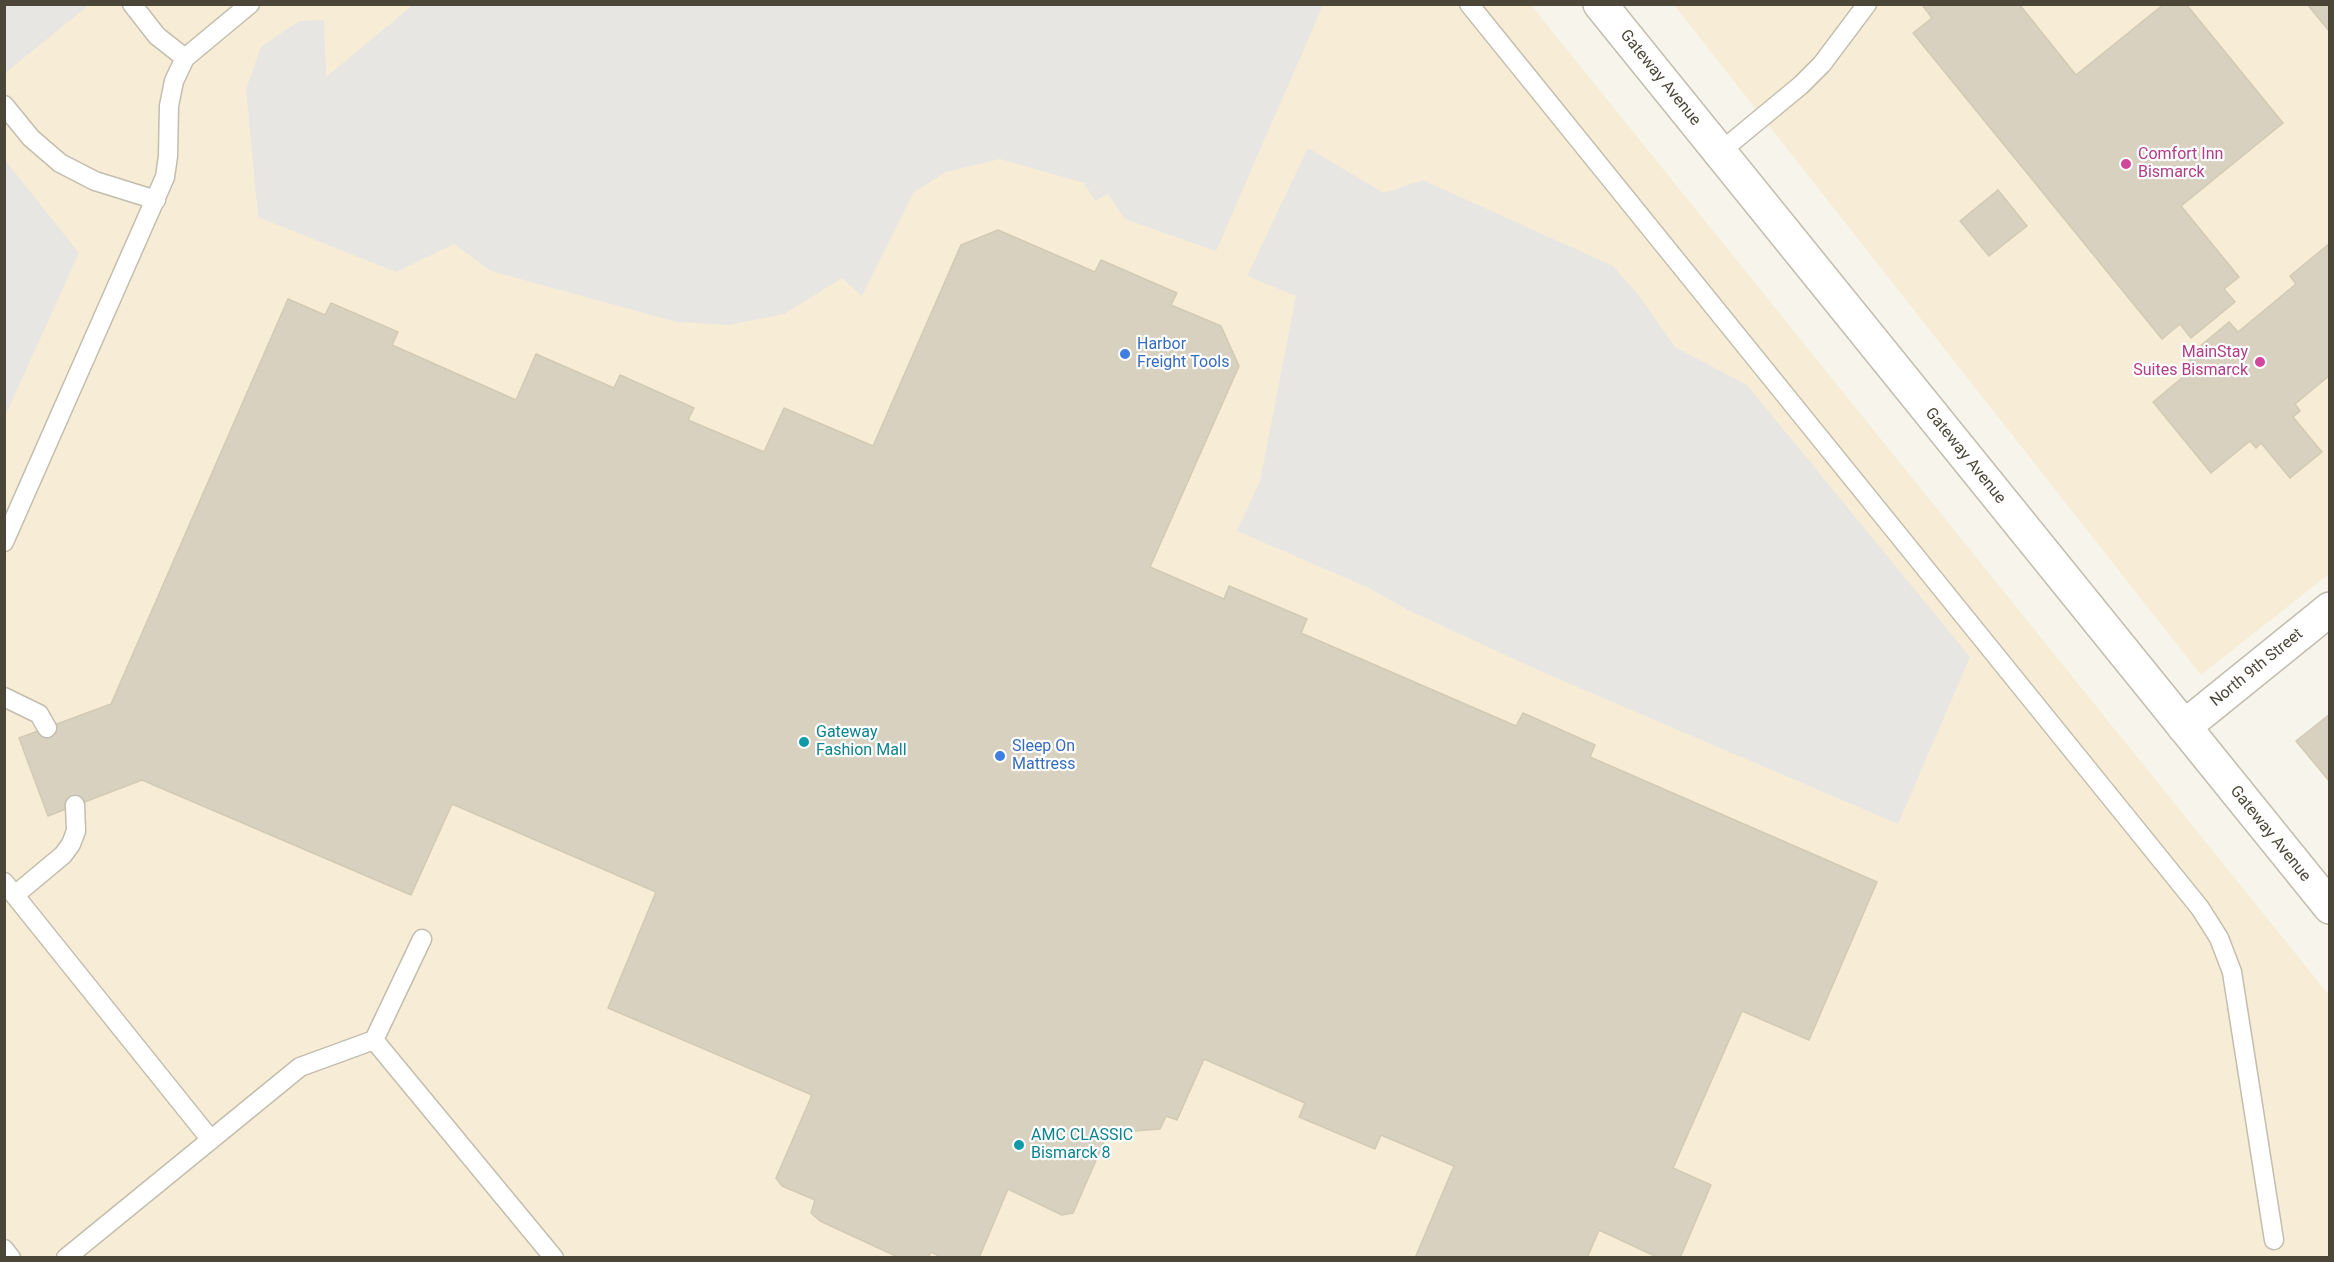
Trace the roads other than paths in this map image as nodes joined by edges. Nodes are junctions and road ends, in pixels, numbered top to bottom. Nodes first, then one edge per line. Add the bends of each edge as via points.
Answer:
1 (132, 4) edge
2 (1469, 4) edge
3 (1600, 4) edge
4 (1867, 4) edge
5 (243, 7) edge
6 (185, 58) junction
7 (4, 105) edge
8 (1720, 152) junction
9 (156, 200) junction
10 (4, 543) edge
11 (2330, 609) edge
12 (4, 697) edge
13 (2184, 727) junction
14 (47, 728) dead end
15 (75, 805) dead end
16 (10, 888) edge
17 (2330, 908) edge
18 (422, 939) dead end
19 (374, 1040) junction
20 (211, 1140) junction
21 (2274, 1240) dead end
22 (4, 1249) edge
23 (11, 1257) edge
24 (66, 1257) edge
25 (554, 1257) edge

1 - 6 lane via 157,36
2 - 21 lane via 2200,908 2219,938 2234,981
3 - 8 street, Gateway Avenue
4 - 8 lane via 1815,71
5 - 6 lane
6 - 9 lane via 174,81 165,177
7 - 9 lane via 31,138 60,163 95,181
8 - 13 street, Gateway Avenue
9 - 10 lane
11 - 13 street, North 9th Street
12 - 14 lane via 39,714
13 - 17 street, Gateway Avenue
15 - 16 lane via 76,831 63,855
16 - 20 lane
18 - 19 lane
19 - 20 lane via 300,1067
19 - 25 lane
20 - 24 lane
22 - 23 lane

